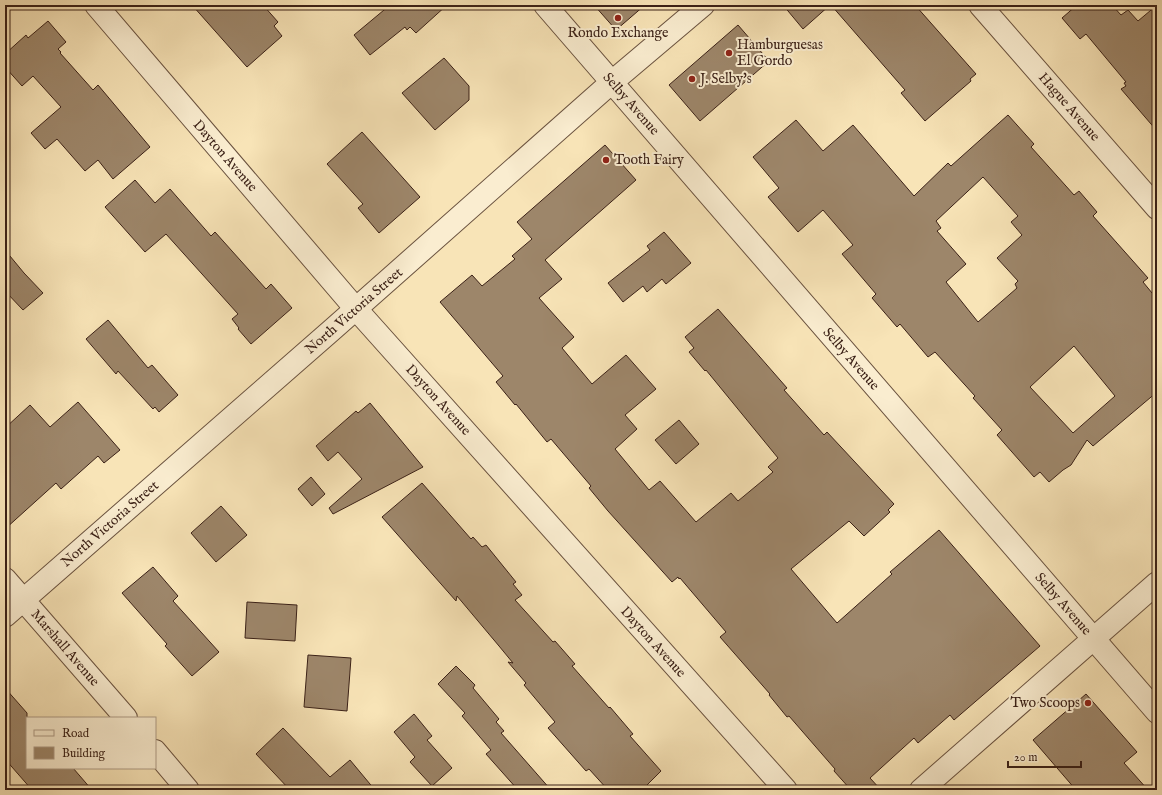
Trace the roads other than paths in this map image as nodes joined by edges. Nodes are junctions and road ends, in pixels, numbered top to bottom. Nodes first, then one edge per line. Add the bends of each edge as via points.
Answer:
1 (96, 5) edge
2 (545, 5) edge
3 (703, 5) edge
4 (980, 5) edge
5 (612, 82) junction
6 (1157, 208) edge
7 (356, 309) junction
8 (5, 579) edge
9 (1157, 583) edge
10 (24, 600) junction
11 (5, 616) edge
12 (1094, 639) junction
13 (1157, 712) edge
14 (125, 717) edge
15 (156, 753) edge
16 (188, 790) edge
17 (786, 790) edge
18 (921, 790) edge

1 - 7 street, Dayton Avenue
2 - 5 street, Selby Avenue
3 - 5 street, North Victoria Street
4 - 6 street, Hague Avenue
5 - 7 street, North Victoria Street
5 - 12 street, Selby Avenue
7 - 10 street, North Victoria Street
7 - 17 street, Dayton Avenue
8 - 10 street, Marshall Avenue
9 - 12 street
10 - 11 street, North Victoria Street
10 - 14 street, Marshall Avenue
12 - 13 street, Selby Avenue
12 - 18 street
15 - 16 street

